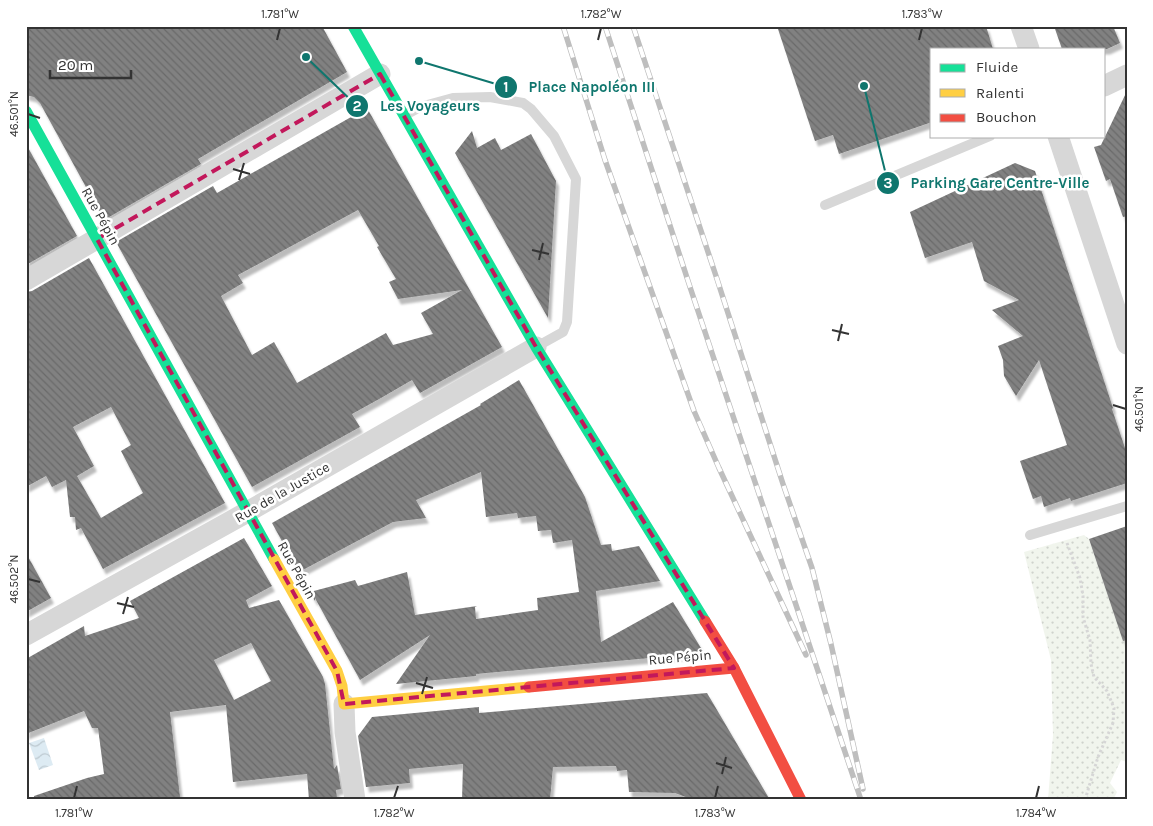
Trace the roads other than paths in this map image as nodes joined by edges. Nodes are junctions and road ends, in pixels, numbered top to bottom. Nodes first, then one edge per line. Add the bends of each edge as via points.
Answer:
1 (353, 26) edge
2 (1021, 26) edge
3 (1028, 48) edge
4 (380, 74) junction
5 (1127, 75) edge
6 (1106, 85) edge
7 (26, 111) edge
8 (404, 116) junction
9 (985, 138) edge
10 (1059, 138) edge
11 (825, 205) dead end
12 (97, 239) junction
13 (26, 280) edge
14 (1127, 344) edge
15 (536, 347) junction
16 (1127, 506) edge
17 (248, 512) junction
18 (1030, 535) dead end
19 (26, 635) edge
20 (734, 668) junction
21 (344, 704) junction
22 (355, 800) edge
23 (801, 800) edge

1 - 4 street
2 - 3 street
4 - 8 street
4 - 12 street
5 - 6 street
7 - 12 street, Rue Pépin
8 - 15 street
8 - 15 lane via 453,98 490,98 523,103 554,136 576,179 567,322 563,332
9 - 11 lane
10 - 14 street
12 - 13 street
12 - 17 street, Rue Pépin
15 - 17 street, Rue de la Justice
15 - 20 street
16 - 18 lane
17 - 19 street, Rue de la Justice
17 - 21 street, Rue Pépin via 337,670
20 - 21 street, Rue Pépin
20 - 23 street
21 - 22 street

